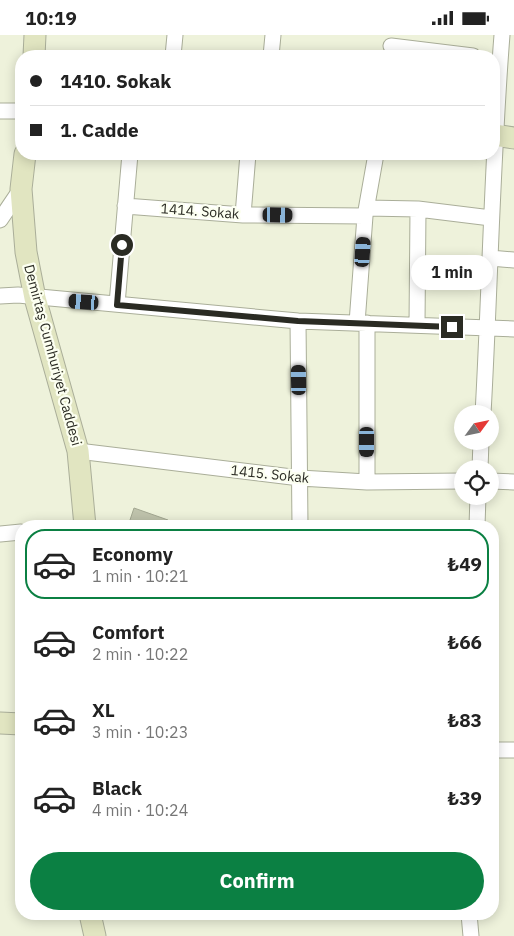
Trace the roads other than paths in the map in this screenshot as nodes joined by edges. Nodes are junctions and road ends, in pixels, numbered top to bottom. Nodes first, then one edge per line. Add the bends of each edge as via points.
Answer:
1 (36, 35) edge
2 (175, 35) edge
3 (273, 35) edge
4 (502, 35) edge
5 (391, 46) edge
6 (35, 50) edge
7 (174, 50) edge
8 (272, 50) edge
9 (424, 50) edge
10 (499, 50) edge
11 (0, 111) edge
12 (15, 111) edge
13 (500, 117) edge
14 (501, 136) edge
15 (24, 160) edge
16 (129, 160) edge
17 (248, 160) edge
18 (375, 160) edge
19 (498, 160) edge
20 (20, 189) junction
21 (125, 205) junction
22 (418, 209) junction
23 (366, 212) junction
24 (243, 215) junction
25 (491, 218) junction
26 (0, 220) edge
27 (490, 258) junction
28 (514, 260) edge
29 (0, 296) edge
30 (35, 298) junction
31 (117, 305) junction
32 (298, 321) junction
33 (362, 323) junction
34 (417, 325) junction
35 (488, 329) junction
36 (514, 329) edge
37 (484, 405) edge
38 (78, 451) junction
39 (300, 478) junction
40 (454, 481) edge
41 (499, 481) edge
42 (367, 482) junction
43 (514, 482) edge
44 (478, 505) edge
45 (84, 520) edge
46 (300, 520) edge
47 (477, 520) edge
48 (15, 533) edge
49 (0, 534) edge
50 (0, 723) edge
51 (15, 724) edge
52 (499, 750) edge
53 (514, 750) edge
54 (91, 920) edge
55 (470, 920) edge
56 (95, 936) edge
57 (471, 936) edge

1 - 6 main road
2 - 7 street
3 - 8 street
4 - 10 street
5 - 9 street
11 - 12 street
13 - 14 street
15 - 20 main road, Demirtaş Cumhuriyet Caddesi
16 - 21 street
17 - 24 street
18 - 23 street
19 - 25 street
20 - 26 street
20 - 30 main road, Demirtaş Cumhuriyet Caddesi via 26,252
21 - 24 street, 1414. Sokak
21 - 31 street
22 - 23 street, 1414. Sokak
22 - 25 street, 1414. Sokak
22 - 34 street
23 - 24 street, 1414. Sokak
23 - 33 street
25 - 27 street
27 - 28 street
27 - 35 street
29 - 30 street
30 - 31 street
30 - 38 main road, Demirtaş Cumhuriyet Caddesi
31 - 32 street
32 - 33 street
32 - 39 street
33 - 34 street
33 - 42 street
34 - 35 street
35 - 36 street
35 - 37 street
38 - 39 street, 1415. Sokak
38 - 45 main road, Demirtaş Cumhuriyet Caddesi
39 - 42 street, 1415. Sokak
39 - 46 street
40 - 42 street, 1415. Sokak
41 - 43 street
44 - 47 street
48 - 49 street
50 - 51 main road
52 - 53 street
54 - 56 main road
55 - 57 street

